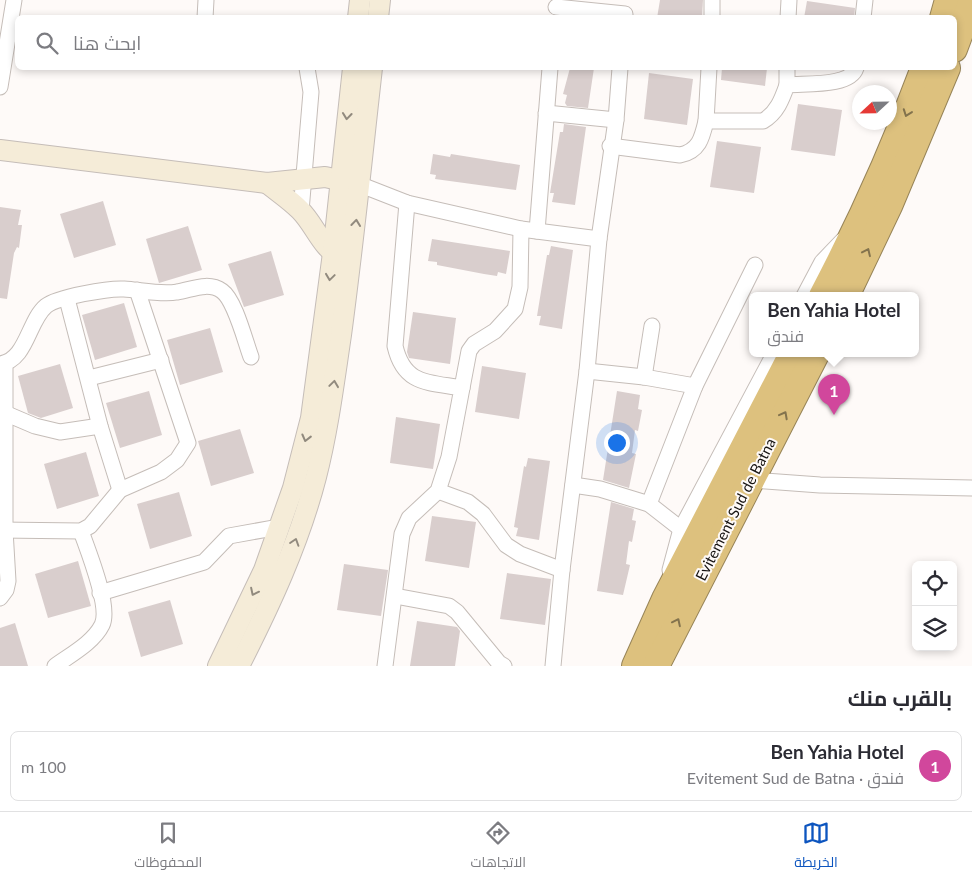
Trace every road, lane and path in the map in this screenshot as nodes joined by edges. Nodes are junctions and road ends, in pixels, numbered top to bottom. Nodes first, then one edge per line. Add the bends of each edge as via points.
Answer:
1 (14, 0) edge
2 (206, 0) edge
3 (360, 0) edge
4 (380, 0) edge
5 (712, 0) edge
6 (789, 0) edge
7 (866, 0) edge
8 (948, 0) edge
9 (972, 1) edge
10 (556, 8) edge
11 (626, 11) edge
12 (204, 15) edge
13 (358, 15) edge
14 (378, 15) edge
15 (712, 15) edge
16 (788, 15) edge
17 (864, 15) edge
18 (944, 15) edge
19 (10, 17) edge
20 (957, 41) edge
21 (306, 70) edge
22 (353, 70) edge
23 (372, 70) edge
24 (550, 70) edge
25 (620, 70) edge
26 (709, 70) edge
27 (787, 70) edge
28 (855, 70) edge
29 (923, 70) edge
30 (946, 70) edge
31 (787, 85) junction
32 (0, 87) edge
33 (546, 113) junction
34 (616, 120) junction
35 (706, 121) junction
36 (610, 146) junction
37 (0, 150) edge
38 (305, 179) junction
39 (340, 179) junction
40 (267, 183) junction
41 (361, 185) junction
42 (406, 203) junction
43 (301, 210) junction
44 (521, 229) junction
45 (856, 230) junction
46 (537, 231) junction
47 (598, 239) junction
48 (333, 253) junction
49 (351, 262) junction
50 (755, 265) dead end
51 (137, 290) junction
52 (806, 292) edge
53 (824, 292) edge
54 (848, 292) edge
55 (67, 299) junction
56 (652, 326) dead end
57 (251, 357) dead end
58 (772, 357) edge
59 (790, 357) edge
60 (814, 357) edge
61 (161, 360) junction
62 (3, 363) edge
63 (587, 371) junction
64 (644, 377) junction
65 (89, 378) junction
66 (695, 386) junction
67 (462, 388) junction
68 (3, 411) edge
69 (100, 426) junction
70 (751, 480) junction
71 (573, 485) junction
72 (972, 488) edge
73 (120, 490) junction
74 (438, 491) junction
75 (648, 504) junction
76 (279, 527) junction
77 (681, 529) junction
78 (2, 530) edge
79 (81, 531) junction
80 (562, 570) junction
81 (100, 593) junction
82 (396, 596) junction
83 (0, 598) edge
84 (665, 600) junction
85 (55, 666) edge
86 (218, 666) edge
87 (240, 666) edge
88 (384, 666) edge
89 (504, 666) edge
90 (511, 666) edge
91 (518, 666) edge
92 (553, 666) edge
93 (635, 666) edge
94 (656, 666) edge

1 - 19 street
2 - 12 street
3 - 13 main road
4 - 14 main road
5 - 15 street
6 - 16 street
7 - 17 street
8 - 18 highway
9 - 20 highway
10 - 11 street
19 - 32 street
21 - 38 street via 311,92
22 -> 39 main road
23 - 41 main road
24 - 33 street
25 - 34 street
26 - 35 street
27 - 31 street
28 - 31 street via 843,81
29 -> 45 highway
54 -> 30 highway
31 - 35 street via 781,103 763,121
33 - 34 street
33 - 46 street
34 - 36 street
35 - 36 street via 702,138 690,152 680,155
36 - 47 street
37 - 40 main road
38 - 39 main road
38 - 40 main road
38 - 43 street
39 - 41 main road
39 - 48 main road
40 - 43 main road
41 - 42 street
49 -> 41 main road
42 - 44 street
42 - 67 street via 395,346 398,357 403,368 415,378
43 - 48 main road
44 - 46 street
44 - 67 street via 520,287 515,309 495,331 469,351
45 - 52 street via 822,262
45 - 53 highway
46 - 47 street
47 - 63 street
48 - 49 main road
48 -> 76 main road via 311,418
87 -> 49 main road via 293,549 316,478 329,419
50 - 66 street
51 - 55 street via 112,289
51 - 57 street via 176,292 209,286 222,291 232,306
51 - 61 street
55 - 62 street via 52,302 38,314 26,341 15,356
55 - 65 street
56 - 64 street
58 - 77 street
59 - 84 highway, Evitement Sud de Batna
70 -> 60 highway, Evitement Sud de Batna
61 - 65 street
61 - 73 street via 188,443 177,460 161,472
62 - 68 street
63 - 64 street
63 - 71 street
64 - 66 street
65 - 69 street
66 - 75 street
67 - 74 street via 449,457
68 - 69 street via 35,426 60,432
68 - 78 street
69 - 73 street
70 - 72 street via 820,485
94 -> 70 highway, Evitement Sud de Batna
71 - 75 street via 600,489
71 - 80 street
73 - 79 street via 90,526
74 - 80 street via 468,502 483,514 506,545
74 - 82 street via 409,518 398,558
75 - 77 street
76 - 81 street via 229,536 198,565
76 -> 86 main road via 264,570
77 - 84 street
78 - 79 street
78 - 83 street via 8,581
79 - 81 street
80 - 92 street
81 - 85 street via 104,614 102,625 88,642
82 - 88 street
82 - 89 street via 449,606
84 - 93 highway, Evitement Sud de Batna
90 - 91 street

